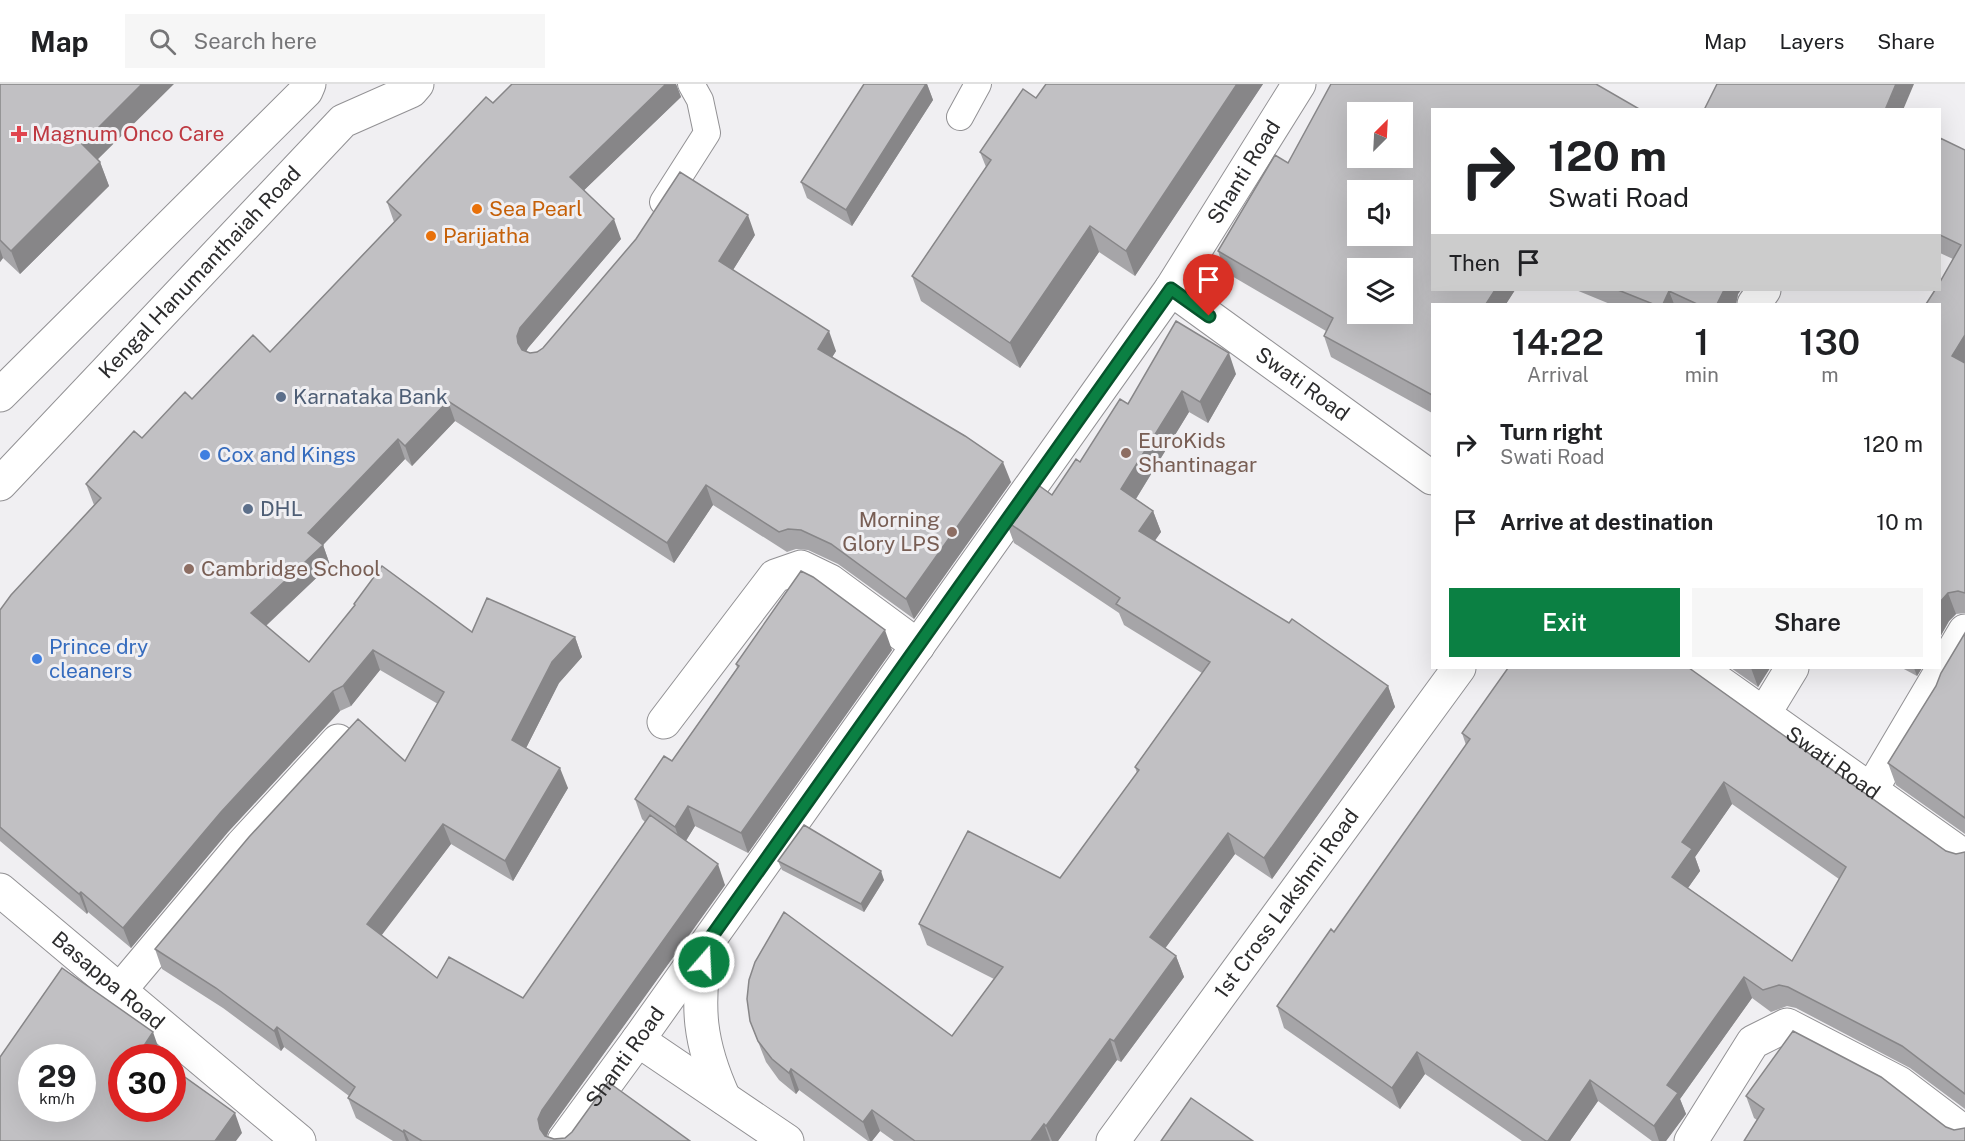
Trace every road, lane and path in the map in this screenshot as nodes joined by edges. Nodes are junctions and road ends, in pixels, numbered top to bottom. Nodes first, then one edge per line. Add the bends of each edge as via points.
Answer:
1 (370, 84) edge
2 (417, 84) edge
3 (692, 84) edge
4 (978, 84) edge
5 (1299, 84) edge
6 (310, 86) edge
7 (960, 117) dead end
8 (342, 121) junction
9 (651, 220) edge
10 (1171, 289) junction
11 (0, 395) edge
12 (1431, 477) edge
13 (0, 484) edge
14 (1965, 631) edge
15 (918, 646) junction
16 (1459, 669) edge
17 (1700, 669) edge
18 (1791, 669) edge
19 (1764, 714) junction
20 (664, 722) dead end
21 (354, 724) edge
22 (1871, 790) junction
23 (1965, 857) edge
24 (0, 890) edge
25 (707, 943) junction
26 (120, 990) junction
27 (638, 1040) junction
28 (724, 1098) junction
29 (1965, 1133) edge
30 (299, 1141) edge
31 (564, 1141) edge
32 (787, 1141) edge
33 (1113, 1141) edge
34 (1691, 1141) edge

1 - 8 street
2 - 8 street, Kengal Hanumanthaiah Road via 411,91
3 - 9 lane via 700,100 707,134
4 - 7 lane
5 - 10 street, Shanti Road
6 - 11 street
8 - 13 street, Kengal Hanumanthaiah Road
10 - 12 street, Swati Road
10 - 15 street, Shanti Road
14 - 22 street
15 - 20 street via 830,580 801,567 775,576
15 - 25 street, Shanti Road
16 - 33 street, 1st Cross Lakshmi Road
17 - 19 street, Swati Road
18 - 19 street
19 - 22 street, Swati Road
21 - 26 street via 242,845
22 - 23 street, Swati Road
24 - 26 street, Basappa Road
25 - 27 street, Shanti Road
25 - 28 street via 700,981 700,1020 712,1073
26 - 30 street, Basappa Road
27 - 28 street
27 - 31 street, Shanti Road
28 - 32 street
29 - 34 street via 1899,1083 1787,1024 1753,1042

